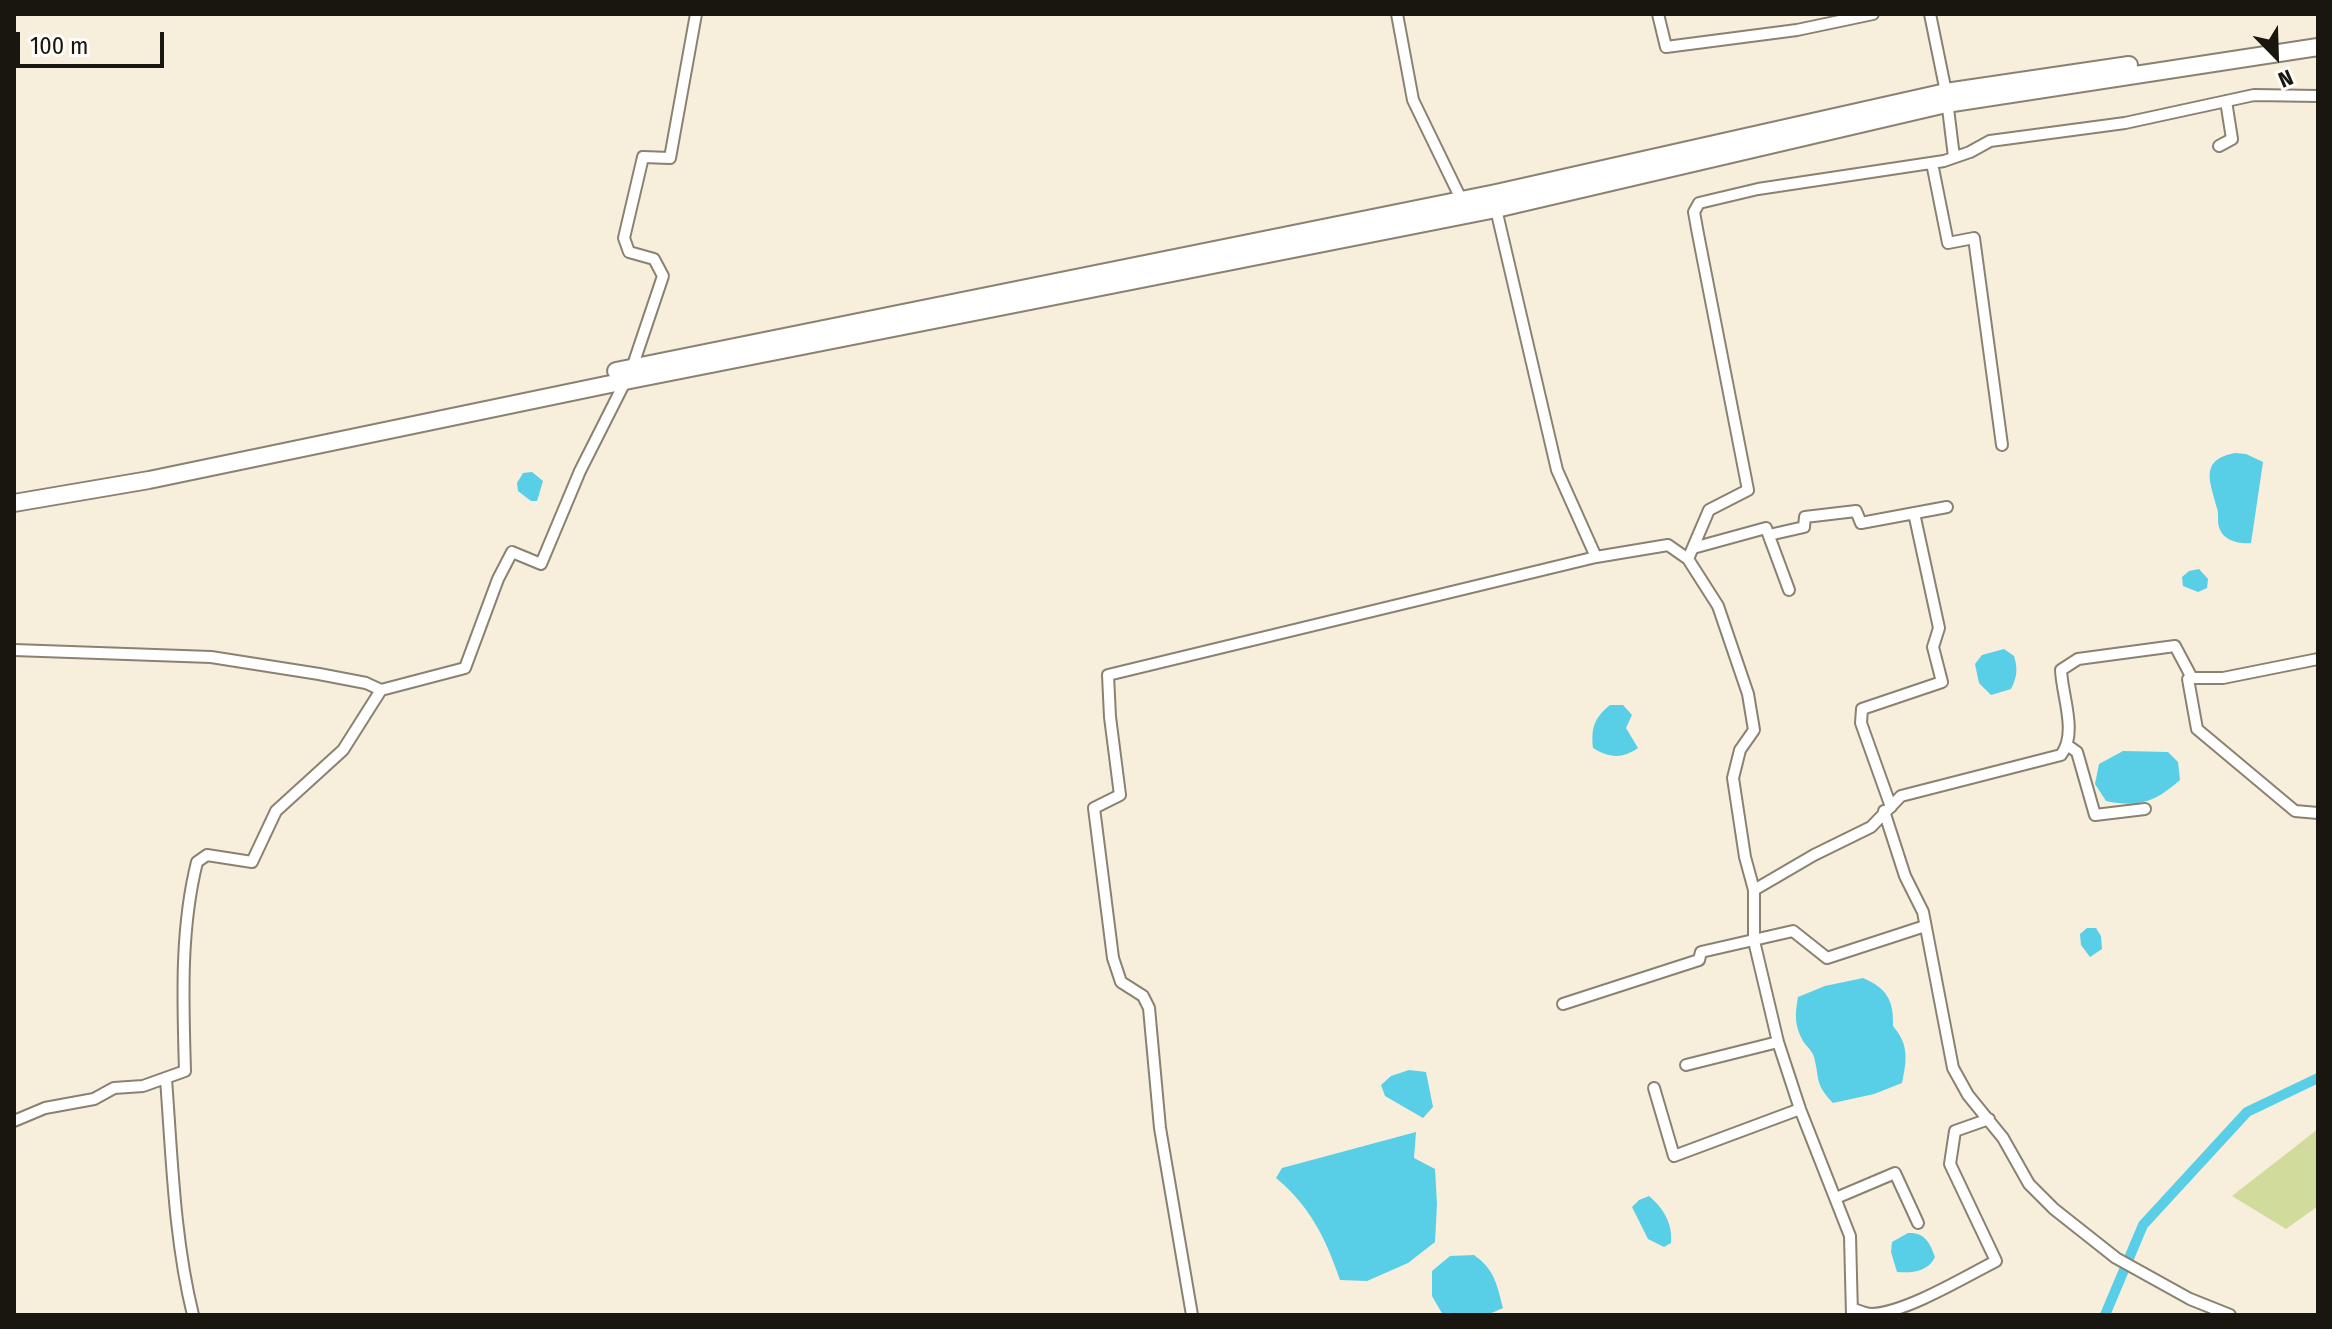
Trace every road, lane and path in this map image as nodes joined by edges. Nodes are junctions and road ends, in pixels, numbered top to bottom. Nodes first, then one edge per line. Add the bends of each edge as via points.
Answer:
1 (696, 14) edge
2 (1397, 14) edge
3 (1658, 14) edge
4 (1873, 14) edge
5 (1930, 14) edge
6 (2318, 38) edge
7 (2318, 47) edge
8 (2318, 96) edge
9 (1946, 98) junction
10 (2226, 101) junction
11 (2219, 146) dead end
12 (1954, 157) junction
13 (1932, 163) junction
14 (1464, 206) junction
15 (1496, 209) junction
16 (628, 374) junction
17 (2002, 445) dead end
18 (14, 492) edge
19 (14, 503) edge
20 (1947, 507) dead end
21 (1914, 513) junction
22 (1769, 535) junction
23 (1693, 548) junction
24 (1596, 557) junction
25 (1688, 559) junction
26 (1789, 590) dead end
27 (14, 650) edge
28 (2318, 659) edge
29 (2188, 679) dead end
30 (381, 690) junction
31 (2067, 745) junction
32 (1887, 809) junction
33 (2145, 809) dead end
34 (2318, 813) edge
35 (1754, 890) junction
36 (1925, 926) junction
37 (1754, 941) junction
38 (1563, 1004) dead end
39 (1778, 1042) junction
40 (1686, 1065) dead end
41 (166, 1079) junction
42 (1654, 1088) dead end
43 (1800, 1109) junction
44 (1989, 1119) junction
45 (14, 1121) edge
46 (1836, 1198) junction
47 (1918, 1223) dead end
48 (1853, 1312) edge
49 (193, 1315) edge
50 (1192, 1315) edge
51 (2230, 1315) edge

1 - 16 street via 670,158 643,157 624,238 629,252 654,259 663,276
2 - 14 street via 1413,100
3 - 4 street via 1666,47
5 - 9 street
6 - 9 main road
7 - 9 main road
8 - 10 street via 2254,95
9 - 12 street
9 - 14 main road via 1512,189
9 - 15 main road
10 - 11 street via 2232,139
10 - 12 street via 2125,123 1990,141
12 - 13 street
13 - 17 street via 1948,243 1974,238
13 - 23 street via 1699,203 1694,212 1748,490 1709,510
14 - 15 main road
14 - 16 main road
15 - 24 street via 1557,470
16 - 18 main road
16 - 19 main road via 149,480
16 - 30 street via 541,564 512,552 465,668
20 - 21 street
21 - 22 street via 1861,523 1856,511 1805,517 1804,527
21 - 32 street via 1939,628 1933,647 1942,682 1862,709 1861,723
22 - 23 street via 1766,528
22 - 26 street
23 - 25 street
24 - 25 street via 1668,545
24 - 50 street via 1108,675 1120,795 1094,808 1113,958 1121,982 1143,996 1149,1008 1160,1128
25 - 35 street via 1718,606 1748,694 1754,730 1740,750 1733,778
27 - 30 street via 211,657 330,676
28 - 31 street via 2223,678 2192,678 2175,646 2078,659 2061,670
29 - 34 street via 2197,729 2295,811
30 - 41 street via 343,750 276,811 252,862 207,855 197,862 189,894 184,981 185,1071
31 - 32 street via 2061,755 1901,796
31 - 33 street via 2077,752 2095,815
32 - 35 street via 1871,827
32 - 36 street
35 - 37 street
36 - 37 street via 1827,958 1793,931
36 - 44 street via 1953,1068
37 - 38 street via 1701,952 1699,960
37 - 39 street
39 - 40 street
39 - 43 street
41 - 45 street via 114,1088 94,1099 45,1108
41 - 49 street via 175,1195
42 - 43 street via 1674,1156
43 - 46 street
44 - 48 street via 1955,1131 1950,1164 1996,1261 1893,1310
44 - 51 street via 2029,1184 2054,1209 2136,1271
46 - 47 street via 1895,1173
46 - 48 street via 1850,1236

